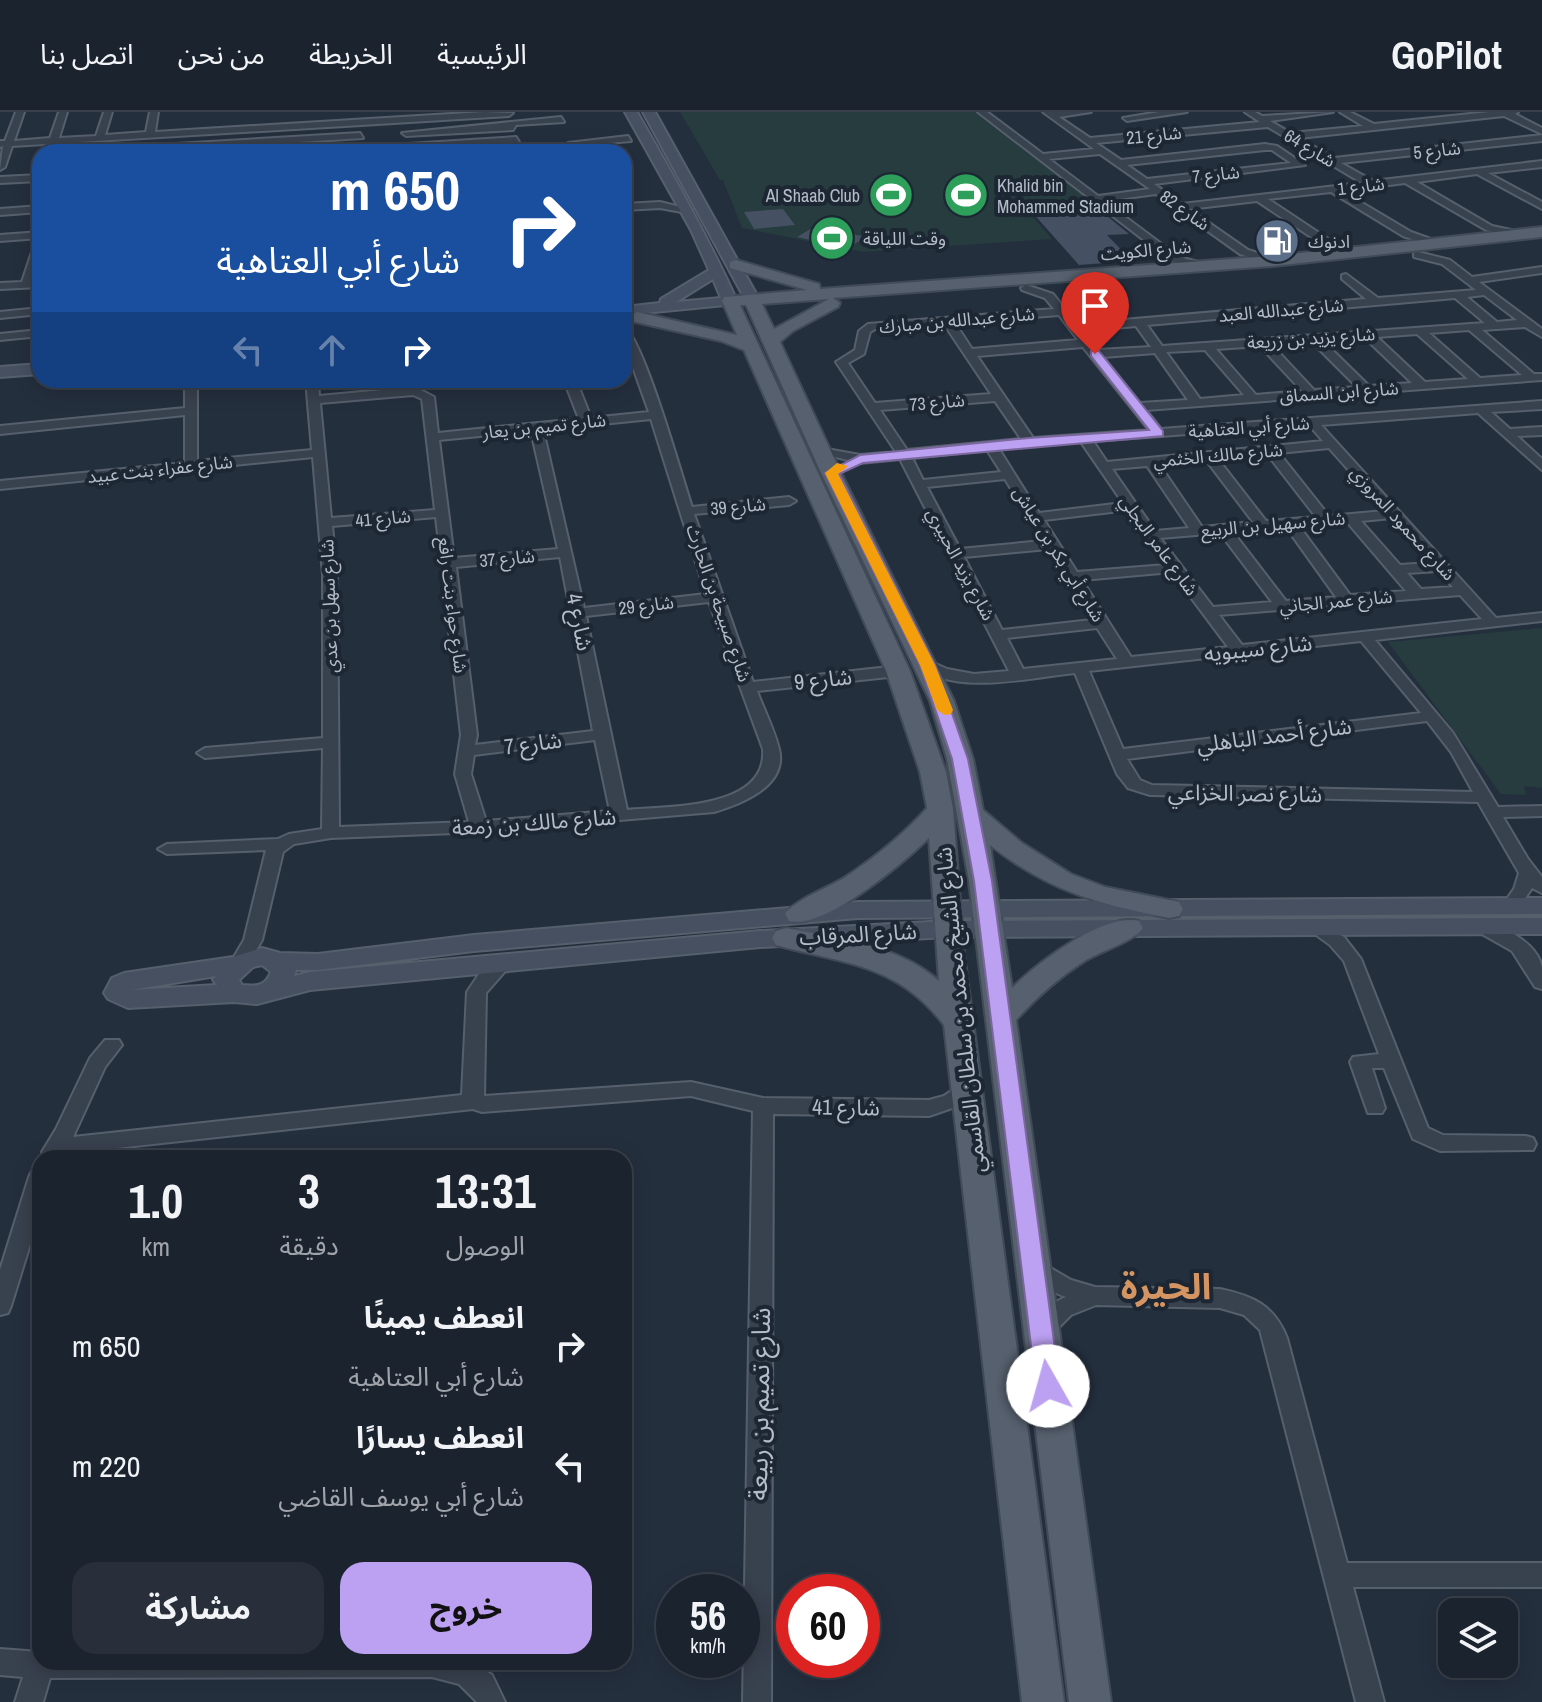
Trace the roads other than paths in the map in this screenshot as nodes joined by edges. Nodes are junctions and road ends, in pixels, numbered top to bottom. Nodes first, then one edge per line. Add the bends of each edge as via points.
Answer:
1 (20, 112) edge
2 (63, 112) edge
3 (108, 112) edge
4 (154, 112) edge
5 (279, 112) edge
6 (328, 112) edge
7 (631, 112) edge
8 (649, 112) edge
9 (982, 112) edge
10 (1087, 112) edge
11 (1183, 112) edge
12 (1249, 112) edge
13 (1329, 112) edge
14 (1344, 112) edge
15 (1514, 112) edge
16 (1505, 113) edge
17 (464, 114) edge
18 (1050, 114) edge
19 (1476, 114) edge
20 (419, 115) edge
21 (1122, 115) edge
22 (377, 116) edge
23 (559, 116) edge
24 (404, 119) junction
25 (510, 119) edge
26 (1450, 119) junction
27 (1264, 121) junction
28 (359, 122) junction
29 (329, 123) junction
30 (1403, 124) junction
31 (15, 125) junction
32 (0, 126) edge
33 (278, 126) junction
34 (1372, 127) junction
35 (1211, 129) junction
36 (1348, 129) junction
37 (1542, 131) edge
38 (406, 133) junction
39 (150, 134) junction
40 (1153, 135) junction
41 (112, 136) junction
42 (360, 136) junction
43 (1289, 136) junction
44 (100, 137) junction
45 (1542, 138) edge
46 (628, 139) dead end
47 (59, 140) junction
48 (516, 140) junction
49 (1088, 141) junction
50 (4, 143) edge
51 (1497, 143) junction
52 (59, 144) edge
53 (110, 144) edge
54 (269, 144) edge
55 (360, 144) edge
56 (407, 144) edge
57 (473, 144) edge
58 (517, 144) edge
59 (573, 144) edge
60 (594, 144) edge
61 (1473, 146) junction
62 (1450, 148) junction
63 (1102, 151) junction
64 (1233, 151) junction
65 (1317, 152) junction
66 (1487, 153) dead end
67 (1393, 155) junction
68 (1041, 157) junction
69 (1286, 158) junction
70 (1501, 160) dead end
71 (1332, 161) junction
72 (1119, 163) junction
73 (1542, 164) edge
74 (0, 167) edge
75 (1515, 168) junction
76 (1263, 169) junction
77 (1479, 172) junction
78 (32, 178) edge
79 (0, 180) edge
80 (1407, 180) junction
81 (1146, 182) junction
82 (1371, 184) junction
83 (1333, 189) junction
84 (1158, 191) junction
85 (679, 197) junction
86 (1258, 197) junction
87 (1095, 199) junction
88 (660, 205) junction
89 (1542, 206) edge
90 (632, 207) edge
91 (1180, 207) junction
92 (32, 210) edge
93 (687, 210) junction
94 (0, 212) edge
95 (1542, 232) edge
96 (1490, 233) junction
97 (0, 238) edge
98 (32, 238) edge
99 (1542, 240) edge
100 (1413, 245) junction
101 (1332, 250) junction
102 (1443, 253) junction
103 (1243, 258) junction
104 (32, 259) edge
105 (1170, 264) junction
106 (736, 265) junction
107 (718, 270) junction
108 (1540, 272) edge
109 (1346, 277) dead end
110 (1470, 280) junction
111 (26, 285) junction
112 (32, 285) edge
113 (0, 286) edge
114 (1050, 291) junction
115 (1487, 292) junction
116 (849, 294) junction
117 (1457, 294) junction
118 (1375, 301) junction
119 (832, 303) junction
120 (743, 304) junction
121 (654, 308) junction
122 (32, 312) edge
123 (1061, 312) junction
124 (14, 313) junction
125 (0, 315) edge
126 (632, 319) edge
127 (632, 320) edge
128 (947, 320) junction
129 (632, 322) edge
130 (1139, 322) junction
131 (1528, 323) junction
132 (1494, 325) junction
133 (1472, 327) junction
134 (1074, 328) junction
135 (1420, 331) junction
136 (32, 334) edge
137 (1367, 334) junction
138 (1542, 334) edge
139 (5, 336) edge
140 (632, 338) edge
141 (1314, 338) junction
142 (1263, 342) junction
143 (1086, 343) junction
144 (761, 344) junction
145 (1208, 346) junction
146 (1156, 349) junction
147 (969, 353) junction
148 (1095, 354) junction
149 (32, 370) edge
150 (0, 372) edge
151 (32, 377) edge
152 (1537, 378) edge
153 (0, 379) edge
154 (1478, 382) junction
155 (1422, 386) junction
156 (191, 388) edge
157 (313, 388) edge
158 (573, 388) edge
159 (1366, 390) junction
160 (1311, 394) junction
161 (999, 397) junction
162 (1253, 398) junction
163 (315, 400) junction
164 (1196, 402) junction
165 (1542, 405) edge
166 (874, 407) junction
167 (1137, 407) junction
168 (1482, 410) junction
169 (191, 411) junction
170 (655, 415) junction
171 (586, 421) junction
172 (1313, 423) junction
173 (536, 428) junction
174 (0, 430) edge
175 (1542, 431) edge
176 (1158, 433) junction
177 (1507, 433) junction
178 (434, 437) junction
179 (1085, 438) junction
180 (1029, 442) junction
181 (1332, 444) junction
182 (990, 445) junction
183 (1270, 450) junction
184 (320, 453) junction
185 (904, 455) junction
186 (1209, 456) junction
187 (860, 459) junction
188 (1150, 461) junction
189 (826, 462) junction
190 (191, 466) junction
191 (1103, 466) junction
192 (1542, 466) edge
193 (1009, 475) junction
194 (919, 484) junction
195 (0, 485) edge
196 (789, 501) dead end
197 (1130, 506) junction
198 (687, 511) junction
199 (441, 513) junction
200 (1395, 514) junction
201 (1035, 517) junction
202 (1351, 518) junction
203 (1326, 520) junction
204 (325, 523) junction
205 (1290, 523) junction
206 (1262, 525) junction
207 (1224, 529) junction
208 (1198, 531) junction
209 (1151, 535) junction
210 (1052, 544) junction
211 (566, 552) junction
212 (956, 554) junction
213 (449, 563) junction
214 (1442, 566) junction
215 (1175, 568) junction
216 (1396, 570) junction
217 (1073, 577) junction
218 (1463, 590) junction
219 (1417, 594) junction
220 (714, 597) junction
221 (1346, 600) junction
222 (1282, 606) junction
223 (1209, 612) junction
224 (578, 613) junction
225 (1542, 617) edge
226 (1102, 623) junction
227 (1493, 623) junction
228 (997, 635) junction
229 (1365, 637) junction
230 (1238, 650) junction
231 (1126, 662) junction
232 (927, 665) junction
233 (1080, 667) junction
234 (898, 671) junction
235 (1018, 674) junction
236 (974, 679) junction
237 (748, 687) junction
238 (942, 701) junction
239 (1431, 716) junction
240 (601, 735) junction
241 (332, 742) junction
242 (465, 751) junction
243 (205, 753) dead end
244 (1117, 755) junction
245 (736, 800) joint
246 (1490, 804) junction
247 (940, 809) junction
248 (1542, 811) edge
249 (970, 812) junction
250 (620, 816) junction
251 (479, 827) junction
252 (331, 833) junction
253 (280, 844) junction
254 (167, 849) dead end
255 (1527, 874) junction
256 (1542, 887) edge
257 (263, 905) junction
258 (1511, 906) junction
259 (1542, 906) edge
260 (1169, 909) junction
261 (947, 919) junction
262 (987, 919) junction
263 (792, 926) junction
264 (1481, 926) junction
265 (1542, 926) edge
266 (1314, 927) junction
267 (1368, 927) junction
268 (1129, 928) junction
269 (1528, 953) junction
270 (1352, 959) junction
271 (274, 960) junction
272 (504, 962) junction
273 (238, 964) junction
274 (449, 967) junction
275 (1542, 982) edge
276 (272, 989) junction
277 (477, 992) junction
278 (234, 993) junction
279 (1001, 1018) junction
280 (958, 1022) junction
281 (112, 1045) dead end
282 (1390, 1060) junction
283 (966, 1088) junction
284 (475, 1101) junction
285 (763, 1106) junction
286 (929, 1108) junction
287 (1375, 1108) dead end
288 (971, 1128) junction
289 (1526, 1144) dead end
290 (53, 1150) edge
291 (69, 1150) edge
292 (32, 1203) edge
293 (1033, 1266) junction
294 (1095, 1296) junction
295 (0, 1306) edge
296 (1041, 1330) junction
297 (1337, 1575) junction
298 (1542, 1575) edge
299 (0, 1662) edge
300 (32, 1664) edge
301 (39, 1670) edge
302 (455, 1670) edge
303 (485, 1692) edge
304 (29, 1702) edge
305 (757, 1702) edge
306 (1043, 1702) edge
307 (1090, 1702) edge
308 (1370, 1702) edge

1 - 31 street
2 - 47 street
3 - 44 street
4 - 39 street
5 - 33 street
6 - 29 street
7 - 85 main road, شارع الشيخ محمد بن سلطان القاسمي
8 - 106 main road, شارع الشيخ محمد بن سلطان القاسمي via 720,228
9 - 68 street
10 - 18 street
11 - 21 street
11 - 35 street
12 - 27 street, شارع 64
13 - 27 street, شارع 21
14 - 34 street
15 - 16 street
16 - 19 street
16 - 37 street
17 - 20 street
17 - 25 street
18 - 49 street, شارع 82
19 - 26 street
20 - 24 street
21 - 40 street
22 - 24 street
22 - 28 street
23 - 25 street
23 - 59 street
24 - 38 street
25 - 38 street
25 - 48 street
26 - 30 street
26 - 51 street
27 - 35 street, شارع 21
27 - 43 street, شارع 64
28 - 29 street
28 - 42 street
29 - 33 street
30 - 34 street
30 - 62 street
31 - 32 street
31 - 50 street
33 - 39 street
34 - 36 street
35 - 40 street, شارع 21
36 - 43 street
36 - 67 street
38 - 56 street
39 - 41 street
40 - 49 street, شارع 21
41 - 44 street
41 - 53 street
42 - 54 street
42 - 55 street
43 - 65 street, شارع 64
44 - 47 street
45 - 51 street, شارع 5
46 - 60 street
47 - 50 street
47 - 52 street
48 - 57 street
48 - 58 street
49 - 63 street, شارع 82
50 - 74 street
51 - 61 street, شارع 5
61 - 62 street, شارع 5
61 - 66 street
62 - 67 street, شارع 5
63 - 68 street
63 - 72 street, شارع 82
64 - 69 street, شارع 7 via 1255,148
64 - 72 street, شارع 7
64 - 76 street
65 - 69 street
65 - 71 street, شارع 64
67 - 71 street, شارع 5
68 - 87 street
69 - 76 street, شارع 7
70 - 75 street
71 - 82 street, شارع 64
72 - 81 street, شارع 82
73 - 75 street, شارع 1
75 - 77 street, شارع 1
76 - 81 street, شارع 7
77 - 80 street, شارع 1
77 - 89 street
78 - 79 street
80 - 82 street, شارع 1
80 - 96 street
81 - 84 street, شارع 82
82 - 83 street, شارع 1
83 - 86 street, شارع 1
83 - 100 street
84 - 87 street
84 - 91 street, شارع 82
85 - 88 street
85 - 93 main road, شارع الشيخ محمد بن سلطان القاسمي
86 - 91 street, شارع 1
86 - 101 street
87 - 105 street
88 - 90 street
88 - 93 street
91 - 103 street, شارع 82
92 - 94 street
93 - 107 main road, شارع الشيخ محمد بن سلطان القاسمي
95 - 96 main road, شارع الكويت
96 - 102 main road, شارع الكويت
97 - 98 street
99 - 102 main road, شارع الكويت
100 - 101 main road, شارع الكويت via 1359,253
100 - 102 main road, شارع الكويت
100 - 114 main road, شارع الكويت via 1394,258
101 - 103 main road, شارع الكويت via 1272,261
102 - 110 street
103 - 105 main road, شارع الكويت via 1202,266
104 - 111 street
105 - 116 main road, شارع الكويت
106 - 116 main road
106 - 120 main road, شارع الشيخ محمد بن سلطان القاسمي
107 - 120 main road, شارع الشيخ محمد بن سلطان القاسمي
107 - 121 main road
108 - 110 street
109 - 118 street
110 - 115 street
111 - 112 street
111 - 113 street
114 - 119 main road, شارع الكويت via 1026,288
114 - 123 street
115 - 117 street, شارع عبدالله العبد
115 - 131 street
116 - 120 main road, شارع الكويت
117 - 118 street, شارع عبدالله العبد
117 - 132 street
118 - 130 street, شارع عبدالله العبد
119 - 120 main road, شارع الكويت
119 - 144 main road
120 - 121 main road
120 - 127 main road
120 - 144 main road, شارع الشيخ محمد بن سلطان القاسمي
121 - 126 main road
122 - 124 street
123 - 128 street, شارع عبدالله بن مبارك
123 - 134 street
124 - 125 street
124 - 139 street
128 - 147 street
128 - 166 street, شارع عبدالله بن مبارك via 866,329 862,350 842,365
129 - 144 main road
130 - 134 street, شارع عبدالله العبد
130 - 146 street
131 - 132 street, شارع يزيد بن زريعة
131 - 138 street
132 - 133 street, شارع يزيد بن زريعة
133 - 135 street, شارع يزيد بن زريعة
133 - 152 street
134 - 143 street
135 - 137 street, شارع يزيد بن زريعة
135 - 154 street
136 - 139 street
137 - 141 street, شارع يزيد بن زريعة
137 - 155 street
140 - 170 street, شارع صبيحة بن الحارث
141 - 142 street, شارع يزيد بن زريعة
141 - 159 street
142 - 145 street, شارع يزيد بن زريعة
142 - 160 street
143 - 147 street
143 - 148 street
144 - 189 main road, شارع الشيخ محمد بن سلطان القاسمي
144 - 234 main road, شارع الشيخ محمد بن سلطان القاسمي via 817,499
145 - 146 street, شارع يزيد بن زريعة
145 - 162 street
146 - 148 street, شارع يزيد بن زريعة
146 - 164 street
147 - 161 street
148 - 167 street
149 - 150 main road
151 - 153 main road
152 - 154 street, شارع ابن السماق
154 - 155 street, شارع ابن السماق
155 - 159 street, شارع ابن السماق
156 - 169 street
157 - 163 street, شارع سهل بن عدي
158 - 171 street
159 - 160 street, شارع ابن السماق
160 - 162 street, شارع ابن السماق
161 - 166 street, شارع 73
161 - 180 street
162 - 164 street, شارع ابن السماق
163 - 178 street, شارع حواء بنت رافع via 415,391 428,397
163 - 184 street, شارع سهل بن عدي
164 - 167 street, شارع ابن السماق
165 - 168 street, شارع أبي العتاهية
166 - 185 street, شارع عبدالله بن مبارك
167 - 176 street
168 - 172 street, شارع أبي العتاهية
168 - 177 street
169 - 174 street
169 - 190 street
170 - 171 street, شارع تميم بن يعار
170 - 198 street, شارع صبيحة بن الحارث
171 - 173 street, شارع تميم بن يعار
172 - 176 street, شارع أبي العتاهية
172 - 181 street, شارع محمود المروزي
173 - 178 street, شارع تميم بن يعار
173 - 211 street, شارع 4
175 - 177 street
176 - 179 street, شارع أبي العتاهية
177 - 192 street
178 - 199 street, شارع حواء بنت رافع
179 - 180 street, شارع أبي العتاهية
179 - 191 street, شارع عامر البجلي
180 - 182 street, شارع أبي العتاهية
181 - 183 street, شارع مالك الخثمي
181 - 200 street, شارع محمود المروزي
182 - 185 street, شارع أبي العتاهية
182 - 193 street, شارع أبي بكر بن عياش
183 - 186 street, شارع مالك الخثمي
183 - 203 street
184 - 190 street, شارع عفراء بنت عبيد
184 - 204 street, شارع سهل بن عدي
185 - 187 street, شارع أبي العتاهية
185 - 194 street, شارع يزيد الحبيري
186 - 188 street, شارع مالك الخثمي
186 - 206 street
187 - 189 street, شارع أبي العتاهية
187 - 189 street, شارع أبي العتاهية
188 - 191 street, شارع مالك الخثمي
188 - 208 street
189 - 232 main road, شارع الشيخ محمد بن سلطان القاسمي
190 - 195 street, شارع عفراء بنت عبيد
191 - 197 street, شارع عامر البجلي
193 - 194 street
193 - 201 street, شارع أبي بكر بن عياش
194 - 212 street, شارع يزيد الحبيري
196 - 198 street, شارع 39
197 - 201 street
197 - 209 street, شارع عامر البجلي
198 - 220 street, شارع صبيحة بن الحارث
199 - 204 street, شارع 41
199 - 213 street, شارع حواء بنت رافع
200 - 202 street, شارع سهيل بن الربيع
200 - 214 street, شارع محمود المروزي
201 - 210 street, شارع أبي بكر بن عياش
202 - 203 street, شارع سهيل بن الربيع
202 - 216 street
203 - 205 street, شارع سهيل بن الربيع
204 - 241 street, شارع سهل بن عدي
205 - 206 street, شارع سهيل بن الربيع
205 - 221 street
206 - 207 street, شارع سهيل بن الربيع
207 - 208 street, شارع سهيل بن الربيع
207 - 222 street
208 - 209 street, شارع سهيل بن الربيع
209 - 215 street, شارع عامر البجلي
210 - 212 street
210 - 217 street, شارع أبي بكر بن عياش
211 - 213 street, شارع 37
211 - 224 street, شارع 4
212 - 228 street, شارع يزيد الحبيري
213 - 242 street, شارع حواء بنت رافع via 469,735
214 - 216 street
214 - 218 street, شارع محمود المروزي
215 - 217 street
215 - 223 street, شارع عامر البجلي
216 - 219 street
217 - 226 street, شارع أبي بكر بن عياش
218 - 219 street, شارع عمر الجاني
218 - 227 street, شارع محمود المروزي
219 - 221 street, شارع عمر الجاني
220 - 224 street, شارع 29
220 - 237 street, شارع صبيحة بن الحارث
221 - 222 street, شارع عمر الجاني
222 - 223 street, شارع عمر الجاني
223 - 230 street, شارع عامر البجلي
224 - 240 street, شارع 4
225 - 227 street, شارع سيبويه
226 - 228 street
226 - 231 street, شارع أبي بكر بن عياش
227 - 229 street, شارع سيبويه
228 - 235 street, شارع يزيد الحبيري
229 - 230 street, شارع سيبويه
229 - 239 street
230 - 231 street, شارع سيبويه
231 - 233 street, شارع سيبويه
232 - 236 street, شارع سيبويه
232 - 238 main road, شارع الشيخ محمد بن سلطان القاسمي
233 - 235 street, شارع سيبويه
233 - 244 street, شارع نصر الخزاعي
234 - 237 street, شارع 9
234 - 247 main road, شارع الشيخ محمد بن سلطان القاسمي via 923,737
235 - 236 street, شارع سيبويه
236 - 238 street, شارع سيبويه via 957,685
237 - 245 street, شارع صبيحة بن الحارث via 772,760 762,782
238 - 249 main road, شارع الشيخ محمد بن سلطان القاسمي
239 - 244 street, شارع أحمد الباهلي
239 - 246 street
240 - 242 street, شارع 7
240 - 250 street, شارع 4
241 - 243 street
241 - 252 street, شارع سهل بن عدي
242 - 251 street, شارع حواء بنت رافع via 465,784
244 - 246 street, شارع نصر الخزاعي via 1129,779 1159,792
245 - 250 street, شارع مالك بن زمعة via 708,808
246 - 248 street, شارع نصر الخزاعي
246 - 255 street
247 - 261 main road, شارع الشيخ محمد بن سلطان القاسمي
247 - 263 main road via 909,841
249 - 260 main road via 997,838 1078,887
249 - 262 main road, شارع الشيخ محمد بن سلطان القاسمي
250 - 251 street, شارع مالك بن زمعة
251 - 252 street, شارع مالك بن زمعة
252 - 253 street, شارع مالك بن زمعة
253 - 254 street, شارع مالك بن زمعة
253 - 257 street
255 - 256 street
255 - 258 street
257 - 271 street via 264,946
257 - 273 street via 251,946
258 - 259 main road, شارع المرقاب
258 - 260 main road, شارع المرقاب
260 - 262 main road, شارع المرقاب
261 - 262 main road, شارع المرقاب
261 - 263 main road, شارع المرقاب
261 - 280 main road, شارع الشيخ محمد بن سلطان القاسمي
262 - 268 main road, شارع المرقاب
262 - 279 main road, شارع الشيخ محمد بن سلطان القاسمي
263 - 271 main road, شارع المرقاب via 474,943 318,962
263 - 272 main road, شارع المرقاب
263 - 280 main road via 897,965 933,990
264 - 265 main road, شارع المرقاب
264 - 267 main road, شارع المرقاب
264 - 269 street
265 - 269 street via 1529,937
266 - 267 main road, شارع المرقاب
266 - 268 main road, شارع المرقاب
266 - 270 street via 1337,941
267 - 270 street via 1353,940
268 - 279 main road via 1052,969
269 - 275 street
270 - 282 street
271 - 273 main road via 260,957
271 - 276 main road via 282,965 283,977
272 - 274 main road, شارع المرقاب
272 - 277 street
273 - 278 main road via 226,980
273 - 278 main road via 133,979 121,984 117,993 128,999
274 - 276 main road, شارع المرقاب
274 - 277 street
276 - 278 main road via 257,995
277 - 284 street
279 - 293 main road, شارع الشيخ محمد بن سلطان القاسمي
280 - 283 main road, شارع الشيخ محمد بن سلطان القاسمي
281 - 290 street via 97,1063
282 - 287 street via 1360,1062
282 - 289 street via 1416,1128 1426,1138 1440,1143
283 - 286 street, شارع 41 via 951,1101
283 - 288 main road, شارع الشيخ محمد بن سلطان القاسمي
284 - 285 street, شارع 41 via 491,1105 691,1089
284 - 291 street, شارع 41
285 - 286 street, شارع 41
285 - 305 street, شارع تميم بن ربيعة
286 - 288 street, شارع 41
288 - 306 main road, شارع الشيخ محمد بن سلطان القاسمي
292 - 295 street
293 - 294 street via 1060,1286
293 - 296 main road, شارع الشيخ محمد بن سلطان القاسمي
294 - 296 street via 1063,1308
294 - 297 street via 1219,1299 1251,1307 1273,1329
296 - 307 main road, شارع الشيخ محمد بن سلطان القاسمي
297 - 298 street
297 - 308 street
299 - 300 street
301 - 304 street
302 - 303 street

